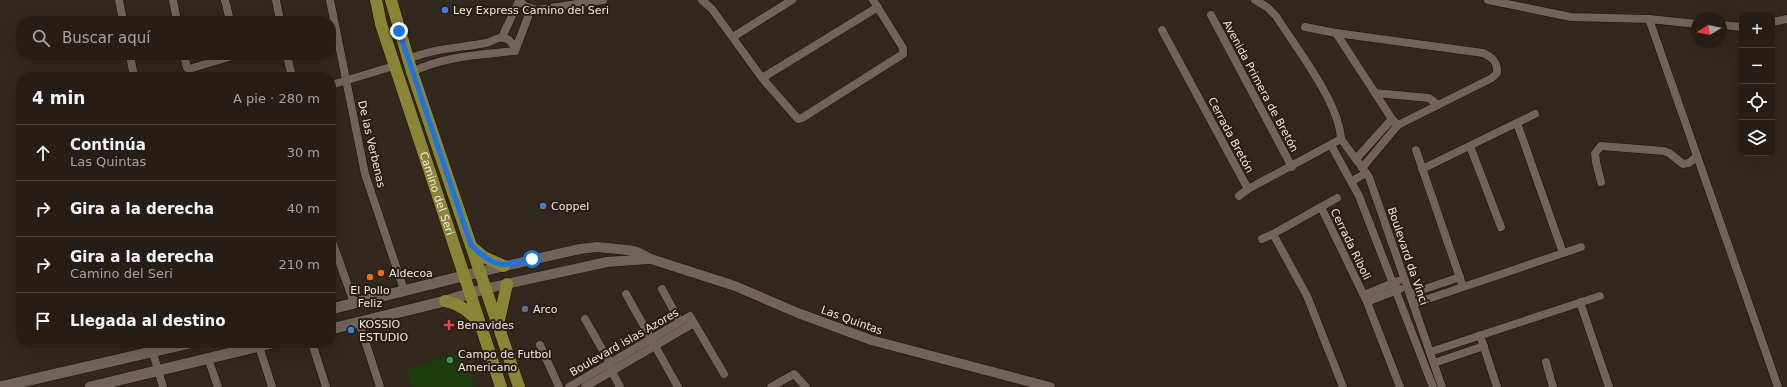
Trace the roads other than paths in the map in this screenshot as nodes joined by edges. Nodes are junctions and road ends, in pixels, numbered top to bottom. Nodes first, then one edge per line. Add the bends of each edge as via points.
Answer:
1 (119, 0) edge
2 (173, 0) edge
3 (225, 0) edge
4 (276, 0) edge
5 (330, 0) edge
6 (376, 0) edge
7 (391, 0) edge
8 (519, 0) edge
9 (602, 0) edge
10 (702, 0) edge
11 (792, 0) edge
12 (1255, 0) edge
13 (1488, 0) edge
14 (876, 3) edge
15 (531, 9) junction
16 (1211, 15) dead end
17 (122, 16) edge
18 (176, 16) edge
19 (229, 16) edge
20 (279, 16) edge
21 (333, 16) edge
22 (1649, 19) junction
23 (1787, 19) edge
24 (1775, 21) edge
25 (1691, 23) edge
26 (1727, 25) edge
27 (1739, 26) edge
28 (1305, 27) dead end
29 (336, 30) edge
30 (1162, 30) dead end
31 (1336, 32) junction
32 (502, 37) junction
33 (732, 37) junction
34 (489, 42) junction
35 (452, 46) junction
36 (515, 51) junction
37 (490, 54) junction
38 (454, 58) junction
39 (408, 59) junction
40 (131, 60) edge
41 (185, 60) edge
42 (219, 60) edge
43 (288, 60) edge
44 (394, 66) junction
45 (133, 72) edge
46 (291, 72) edge
47 (412, 72) junction
48 (762, 78) junction
49 (346, 80) junction
50 (336, 83) edge
51 (1375, 93) junction
52 (1438, 105) junction
53 (1535, 114) dead end
54 (1395, 122) junction
55 (1517, 123) junction
56 (1341, 139) junction
57 (1331, 145) junction
58 (1470, 146) junction
59 (1416, 150) dead end
60 (1697, 156) junction
61 (1356, 159) junction
62 (1292, 167) junction
63 (1422, 169) junction
64 (1364, 170) junction
65 (1352, 181) junction
66 (1601, 182) dead end
67 (1248, 189) junction
68 (1239, 196) dead end
69 (1337, 198) dead end
70 (1321, 207) junction
71 (1501, 227) dead end
72 (1273, 234) junction
73 (1262, 239) dead end
74 (471, 245) junction
75 (1581, 247) dead end
76 (336, 252) edge
77 (1563, 253) junction
78 (651, 259) junction
79 (504, 266) junction
80 (479, 272) junction
81 (464, 276) junction
82 (1460, 278) junction
83 (507, 284) junction
84 (1407, 286) junction
85 (1395, 287) junction
86 (1464, 287) junction
87 (484, 289) junction
88 (662, 289) dead end
89 (404, 290) junction
90 (470, 293) junction
91 (626, 294) dead end
92 (1600, 296) dead end
93 (1366, 298) junction
94 (445, 301) junction
95 (1580, 302) junction
96 (354, 303) junction
97 (1413, 304) junction
98 (336, 308) edge
99 (585, 319) dead end
100 (692, 320) junction
101 (359, 322) junction
102 (480, 322) junction
103 (680, 322) junction
104 (498, 326) junction
105 (336, 328) edge
106 (1480, 335) junction
107 (652, 343) junction
108 (540, 345) dead end
109 (1484, 346) junction
110 (147, 348) edge
111 (151, 348) edge
112 (250, 348) edge
113 (260, 348) edge
114 (314, 348) edge
115 (1430, 352) junction
116 (208, 358) junction
117 (1546, 362) dead end
118 (610, 363) junction
119 (1434, 363) junction
120 (158, 371) junction
121 (612, 372) junction
122 (724, 374) dead end
123 (0, 387) edge
124 (90, 387) edge
125 (163, 387) edge
126 (218, 387) edge
127 (272, 387) edge
128 (326, 387) edge
129 (380, 387) edge
130 (501, 387) edge
131 (519, 387) edge
132 (559, 387) edge
133 (569, 387) edge
134 (584, 387) edge
135 (620, 387) edge
136 (678, 387) edge
137 (771, 387) edge
138 (806, 387) edge
139 (1050, 387) edge
140 (1343, 387) edge
141 (1400, 387) edge
142 (1433, 387) edge
143 (1442, 387) edge
144 (1497, 387) edge
145 (1553, 387) edge
146 (1609, 387) edge
147 (1778, 387) edge

1 - 17 street
2 - 18 street
3 - 19 street
4 - 20 street
5 - 21 street, De las Verbenas
6 - 44 main road, Camino del Seri
7 - 39 main road, Camino del Seri
8 - 15 street
8 - 32 street
9 - 15 street via 544,10
10 - 33 street via 712,9
11 - 33 street
12 - 56 street via 1276,16 1327,96
13 - 22 street via 1571,17
14 - 48 street
14 - 48 street via 903,48 903,54 798,119
15 - 36 street
16 - 62 street, Avenida Primera de Bretón
22 - 25 street
22 - 60 street
23 - 24 street
26 - 27 street
28 - 31 street
29 - 49 street, De las Verbenas
30 - 67 street, Cerrada Bretón
31 - 51 street
31 - 52 street via 1483,53 1494,60 1497,73 1492,78
32 - 34 street
32 - 36 street via 512,42
33 - 48 street
34 - 35 street
34 - 37 street
35 - 38 street
35 - 39 street
36 - 37 street
37 - 38 street
38 - 47 street
39 - 47 main road, Camino del Seri
40 - 45 street
41 - 42 street via 189,69
43 - 46 street
44 - 49 street
44 - 81 main road, Camino del Seri
47 - 74 main road, Camino del Seri
49 - 50 street
49 - 89 street, De las Verbenas via 366,174
51 - 52 street via 1429,98
51 - 54 street
52 - 54 street
53 - 55 street
54 - 61 street
54 - 64 street
55 - 58 street
55 - 77 street
56 - 57 street, Cerrada Bretón
56 - 61 street, Boulevard da Vinci
57 - 62 street, Cerrada Bretón
57 - 65 street, Boulevard da Vinci
58 - 63 street
58 - 71 street
59 - 63 street
60 - 66 street via 1689,163 1683,164 1669,152 1601,146 1595,153
60 - 147 street
61 - 64 street, Boulevard da Vinci
62 - 67 street, Cerrada Bretón
63 - 82 street
64 - 65 street
64 - 84 street, Boulevard da Vinci
65 - 85 street, Boulevard da Vinci
67 - 68 street
69 - 70 street
70 - 72 street, Cerrada Riboli
70 - 93 street, Cerrada Riboli
72 - 73 street, Cerrada Riboli
72 - 140 street via 1307,296
74 - 79 main road via 484,258
74 - 80 main road, Camino del Seri
75 - 77 street
76 - 96 street
77 - 86 street
78 - 79 street, Las Quintas via 628,250 597,248 562,252
78 - 83 street, Las Quintas via 607,262
78 - 139 street, Las Quintas via 735,286 871,340
79 - 80 street, Las Quintas
80 - 81 main road
80 - 87 main road, Camino del Seri
81 - 89 main road
81 - 90 main road, Camino del Seri
82 - 84 street
82 - 86 street
83 - 87 street, Las Quintas
83 - 104 main road
84 - 85 street
84 - 97 street, Boulevard da Vinci
85 - 93 street
85 - 142 street, Boulevard da Vinci
86 - 97 street
87 - 90 main road
87 - 104 main road, Camino del Seri
88 - 103 street
89 - 96 main road
90 - 94 main road
90 - 102 main road, Camino del Seri
91 - 107 street
92 - 95 street
93 - 141 street, Cerrada Riboli
94 - 101 main road
94 - 102 main road via 462,306
95 - 106 street
95 - 146 street
96 - 98 main road
97 - 115 street, Boulevard da Vinci
99 - 118 street
100 - 103 street, Boulevard islas Azores
100 - 107 street, Boulevard islas Azores
100 - 122 street
101 - 105 main road
101 - 129 street
102 - 130 main road, Camino del Seri
103 - 107 street, Boulevard islas Azores
104 - 131 main road, Camino del Seri
106 - 109 street
106 - 115 street
107 - 118 street, Boulevard islas Azores
107 - 121 street, Boulevard islas Azores
107 - 136 street
108 - 132 street
109 - 119 street
109 - 144 street
110 - 123 main road
111 - 120 street
112 - 116 main road
113 - 127 street
114 - 128 street
115 - 119 street, Boulevard da Vinci
116 - 120 main road
116 - 126 street
117 - 145 street
118 - 121 street
118 - 133 street, Boulevard islas Azores
119 - 143 street, Boulevard da Vinci
120 - 124 main road
120 - 125 street
121 - 134 street, Boulevard islas Azores
121 - 135 street
137 - 138 street via 793,374

